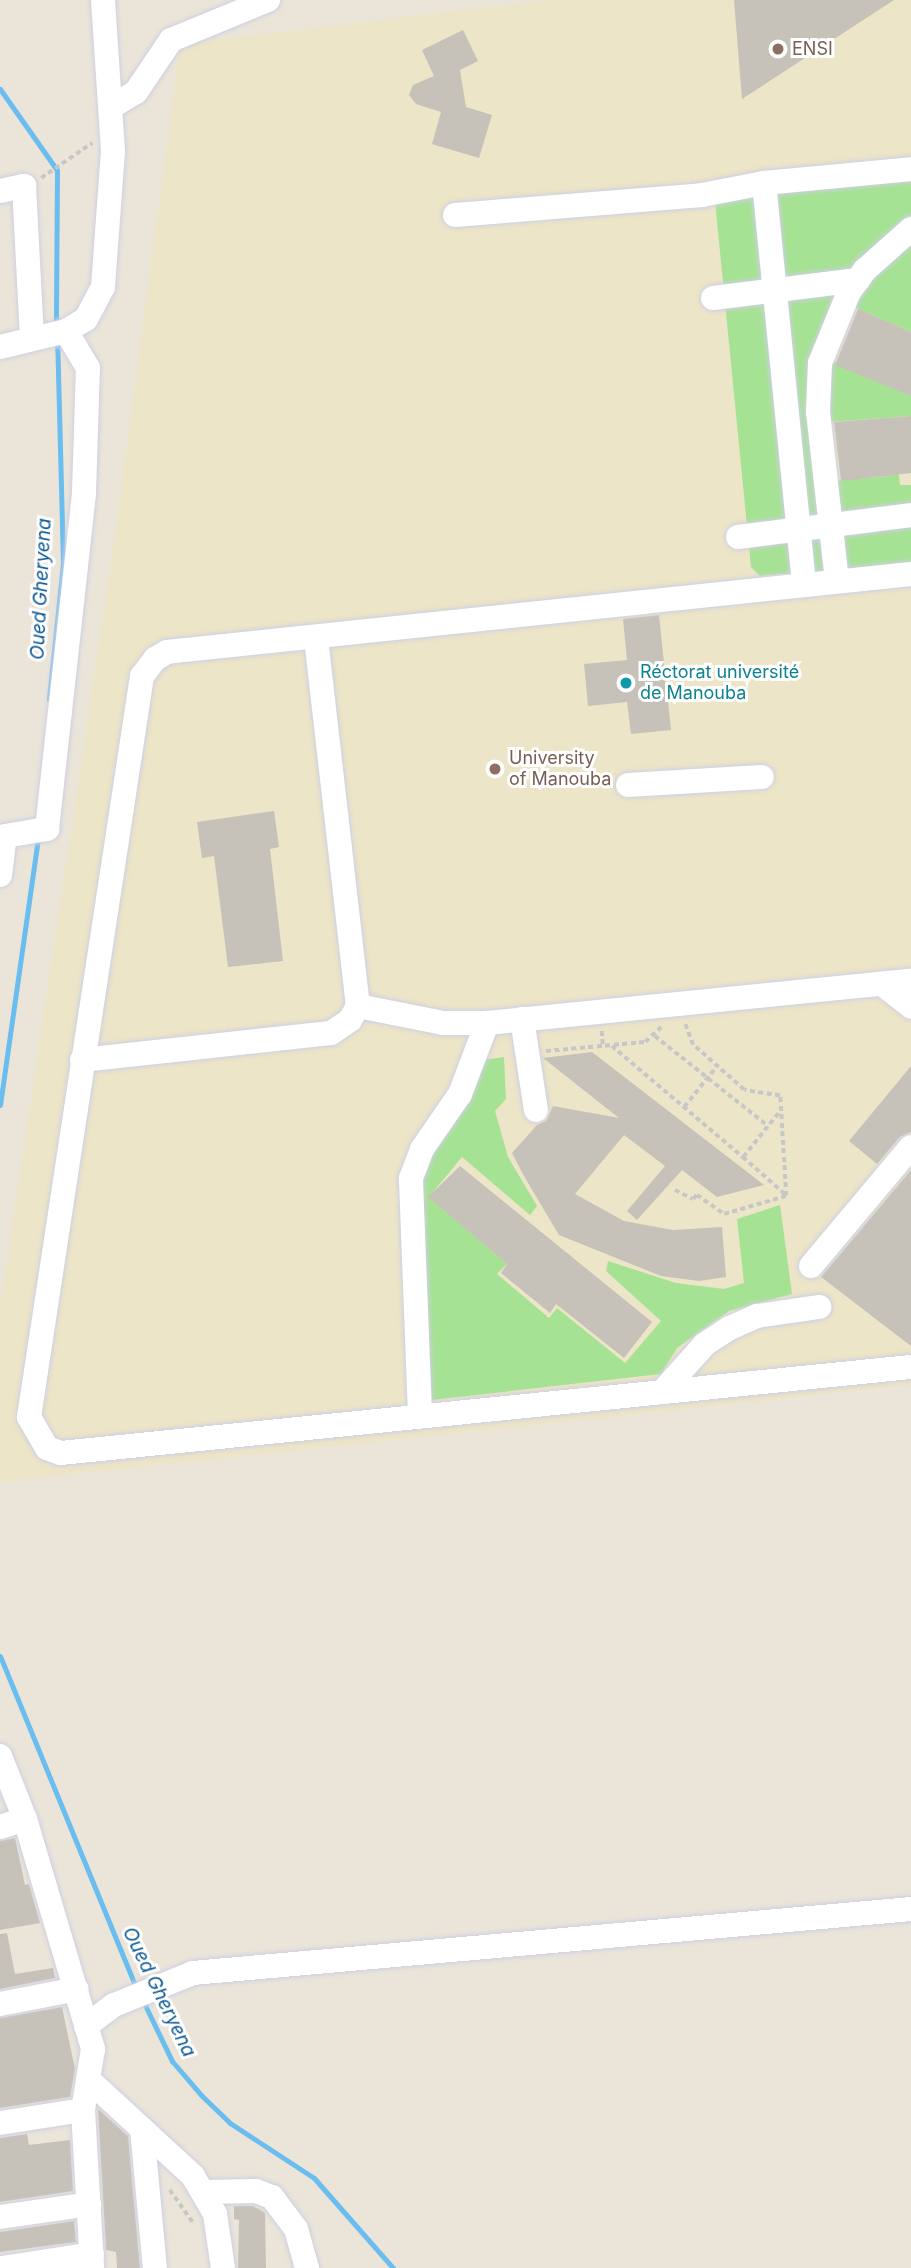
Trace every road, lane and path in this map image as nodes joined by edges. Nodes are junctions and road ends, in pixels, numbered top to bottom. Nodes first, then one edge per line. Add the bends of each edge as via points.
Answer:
1 (103, 0) edge
2 (268, 0) edge
3 (111, 107) junction
4 (72, 161) dead end
5 (911, 169) edge
6 (764, 183) junction
7 (31, 184) dead end
8 (0, 191) edge
9 (455, 215) dead end
10 (911, 229) edge
11 (858, 280) junction
12 (772, 287) junction
13 (713, 298) dead end
14 (49, 335) junction
15 (0, 347) edge
16 (911, 515) edge
17 (830, 525) junction
18 (798, 527) junction
19 (738, 537) dead end
20 (911, 574) edge
21 (837, 581) junction
22 (804, 584) junction
23 (316, 638) junction
24 (762, 777) dead end
25 (628, 785) dead end
26 (3, 837) edge
27 (0, 875) edge
28 (911, 981) edge
29 (882, 985) junction
30 (358, 1006) junction
31 (911, 1007) edge
32 (683, 1016) dead end
33 (667, 1017) dead end
34 (522, 1019) junction
35 (487, 1023) junction
36 (655, 1036) junction
37 (611, 1045) junction
38 (527, 1052) junction
39 (82, 1060) junction
40 (717, 1066) junction
41 (708, 1078) junction
42 (684, 1107) junction
43 (781, 1109) junction
44 (536, 1110) dead end
45 (768, 1126) junction
46 (911, 1147) edge
47 (743, 1157) junction
48 (675, 1190) dead end
49 (786, 1196) junction
50 (811, 1266) dead end
51 (819, 1307) dead end
52 (911, 1367) edge
53 (662, 1392) junction
54 (420, 1415) junction
55 (0, 1756) edge
56 (25, 1819) junction
57 (0, 1827) edge
58 (911, 1909) edge
59 (77, 1989) junction
60 (0, 2004) edge
61 (86, 2026) junction
62 (90, 2081) junction
63 (83, 2109) junction
64 (0, 2123) edge
65 (142, 2129) junction
66 (147, 2175) junction
67 (204, 2192) junction
68 (89, 2204) junction
69 (0, 2217) edge
70 (197, 2229) dead end
71 (92, 2261) edge
72 (307, 2265) edge
73 (16, 2267) edge
74 (155, 2268) edge
75 (223, 2268) edge

1 - 3 street
2 - 3 street via 171,40 136,92
3 - 14 street via 112,194 103,287 86,319
4 - 7 path
5 - 6 street
6 - 9 street via 702,195
6 - 12 street
8 - 14 street via 24,186
10 - 11 street
11 - 12 street
11 - 17 street via 820,363 818,412
12 - 13 street
12 - 18 street
14 - 15 street
14 - 26 street via 88,368 84,493 39,831
16 - 17 street
17 - 18 street
17 - 21 street
18 - 19 street
18 - 22 street
20 - 21 street
21 - 22 street
22 - 23 street
23 - 30 street
23 - 39 street via 167,652 142,676
24 - 25 street
26 - 27 street
28 - 29 street
29 - 31 street
29 - 34 street
30 - 35 street via 443,1023
30 - 39 street via 351,1020 331,1033
32 - 40 path via 693,1045
33 - 36 path
34 - 35 street
34 - 38 street
35 - 54 street via 460,1094 422,1149 411,1178
36 - 37 path via 645,1042
36 - 41 path
37 - 38 path
37 - 42 path
38 - 44 street
39 - 54 street via 30,1397 32,1426 47,1448 61,1453
40 - 41 path
40 - 43 path via 744,1090 780,1096
41 - 42 path
41 - 45 path
42 - 47 path
43 - 45 path
43 - 49 path
45 - 47 path
46 - 50 street
47 - 49 path
48 - 49 path via 693,1199 697,1195 724,1214
51 - 53 street via 757,1316 730,1328 705,1343
52 - 53 street
53 - 54 street
55 - 56 street
56 - 57 street
56 - 59 street
58 - 61 street via 194,1973 114,2005
59 - 60 street
59 - 61 street
61 - 62 street via 93,2049
62 - 63 street
62 - 65 street
63 - 64 street
63 - 68 street
65 - 66 street
65 - 67 street
66 - 70 path via 167,2186
66 - 74 street
67 - 72 street via 256,2191 272,2197 296,2229
67 - 75 street via 215,2214
68 - 69 street
68 - 71 street
71 - 73 street

